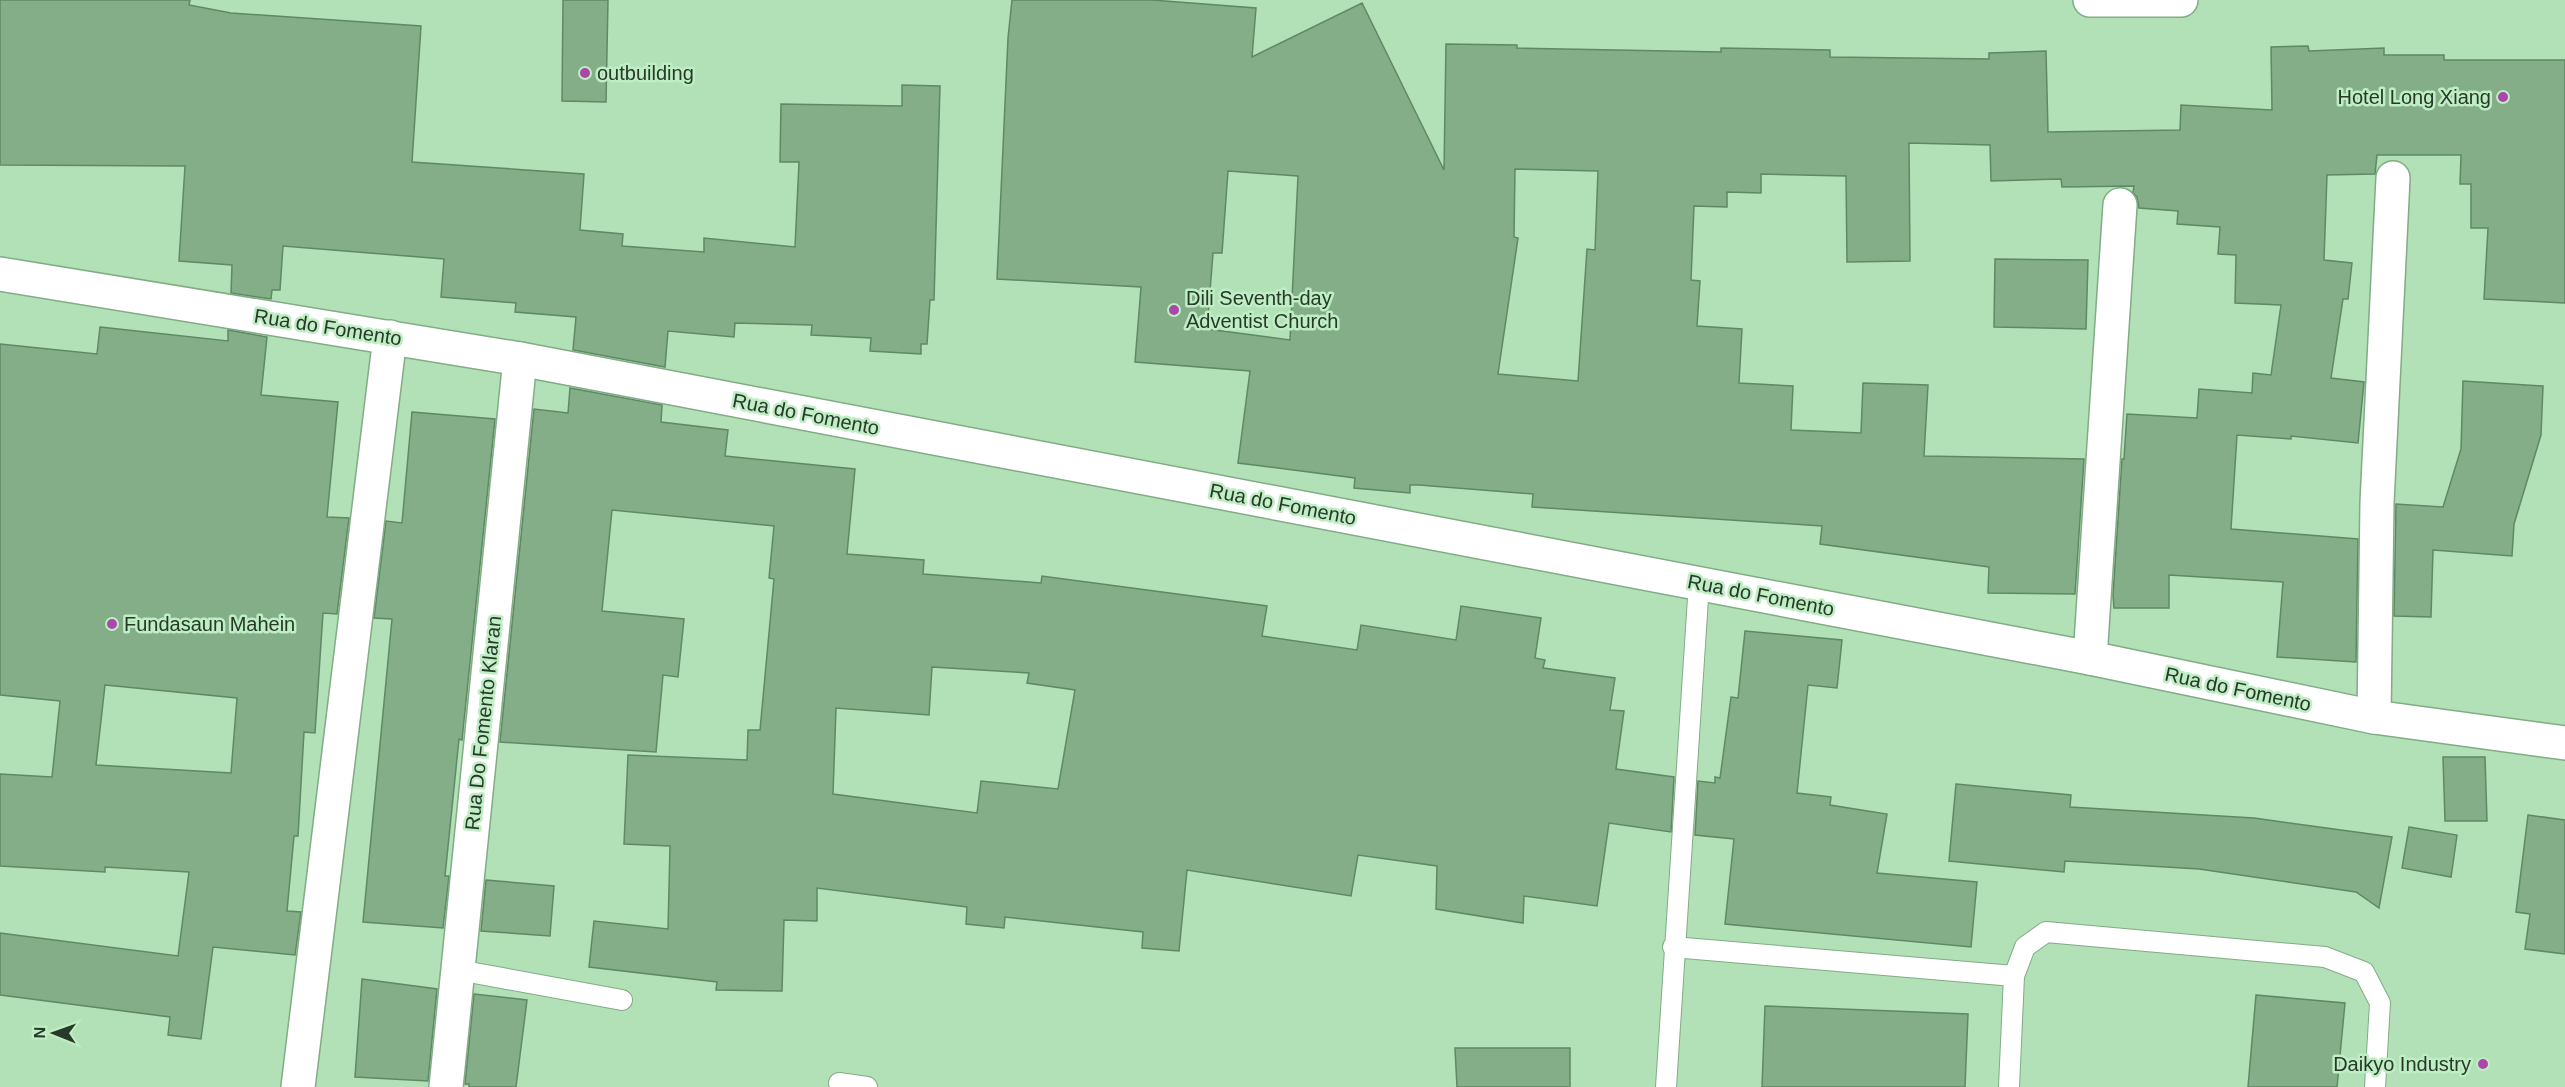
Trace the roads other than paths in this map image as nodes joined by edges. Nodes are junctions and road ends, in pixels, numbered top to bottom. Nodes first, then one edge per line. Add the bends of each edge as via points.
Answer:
1 (2090, 0) edge
2 (2153, 0) edge
3 (2181, 0) edge
4 (2393, 178) dead end
5 (2120, 205) dead end
6 (0, 274) edge
7 (390, 337) junction
8 (520, 359) junction
9 (1699, 583) junction
10 (2090, 658) junction
11 (2374, 717) junction
12 (2565, 743) edge
13 (1673, 947) junction
14 (458, 970) junction
15 (2014, 976) junction
16 (622, 1000) dead end
17 (839, 1083) dead end
18 (298, 1087) edge
19 (446, 1087) edge
20 (867, 1087) edge
21 (1666, 1087) edge
22 (2009, 1087) edge
23 (2375, 1087) edge

1 - 2 street
2 - 3 street
4 - 11 street via 2377,503
5 - 10 street
6 - 7 street, Rua do Fomento
7 - 8 street, Rua do Fomento
7 - 18 street
8 - 9 street, Rua do Fomento
8 - 14 street, Rua Do Fomento Klaran
9 - 10 street, Rua do Fomento
9 - 13 lane
10 - 11 street, Rua do Fomento
11 - 12 street, Rua do Fomento
13 - 15 lane
13 - 21 lane
14 - 16 lane
14 - 19 street, Rua Do Fomento Klaran
15 - 22 lane
15 - 23 lane via 2025,947 2046,932 2325,957 2364,972 2380,1003
17 - 20 lane

